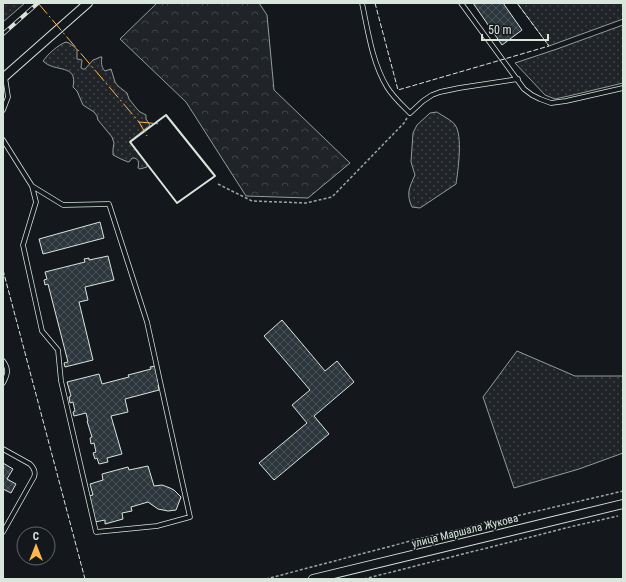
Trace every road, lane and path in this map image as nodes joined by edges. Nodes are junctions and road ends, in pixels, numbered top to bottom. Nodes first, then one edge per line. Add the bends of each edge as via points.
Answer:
1 (88, 3) edge
2 (362, 3) edge
3 (461, 3) edge
4 (4, 77) edge
5 (518, 80) junction
6 (623, 88) edge
7 (3, 110) edge
8 (410, 113) junction
9 (3, 140) edge
10 (218, 184) dead end
11 (32, 186) junction
12 (3, 361) edge
13 (3, 383) edge
14 (3, 449) edge
15 (623, 491) edge
16 (623, 504) edge
17 (618, 516) dead end
18 (3, 532) edge
19 (266, 579) edge
20 (313, 579) edge
21 (364, 579) edge

1 - 4 street
2 - 8 lane via 377,65 387,87
3 - 5 lane
4 - 7 lane via 8,97
5 - 6 lane via 532,95 551,103
5 - 8 lane via 440,92 423,101
8 - 10 path via 332,197 306,203 252,201
9 - 11 lane
11 - 11 lane via 36,202 22,245 42,331 58,350 61,381 96,532 157,526 190,516 147,322 109,204 63,206
12 - 13 lane via 8,372
14 - 18 lane via 30,464 35,474
15 - 19 path via 418,539
16 - 20 street, улица Маршала Жукова
17 - 21 path

